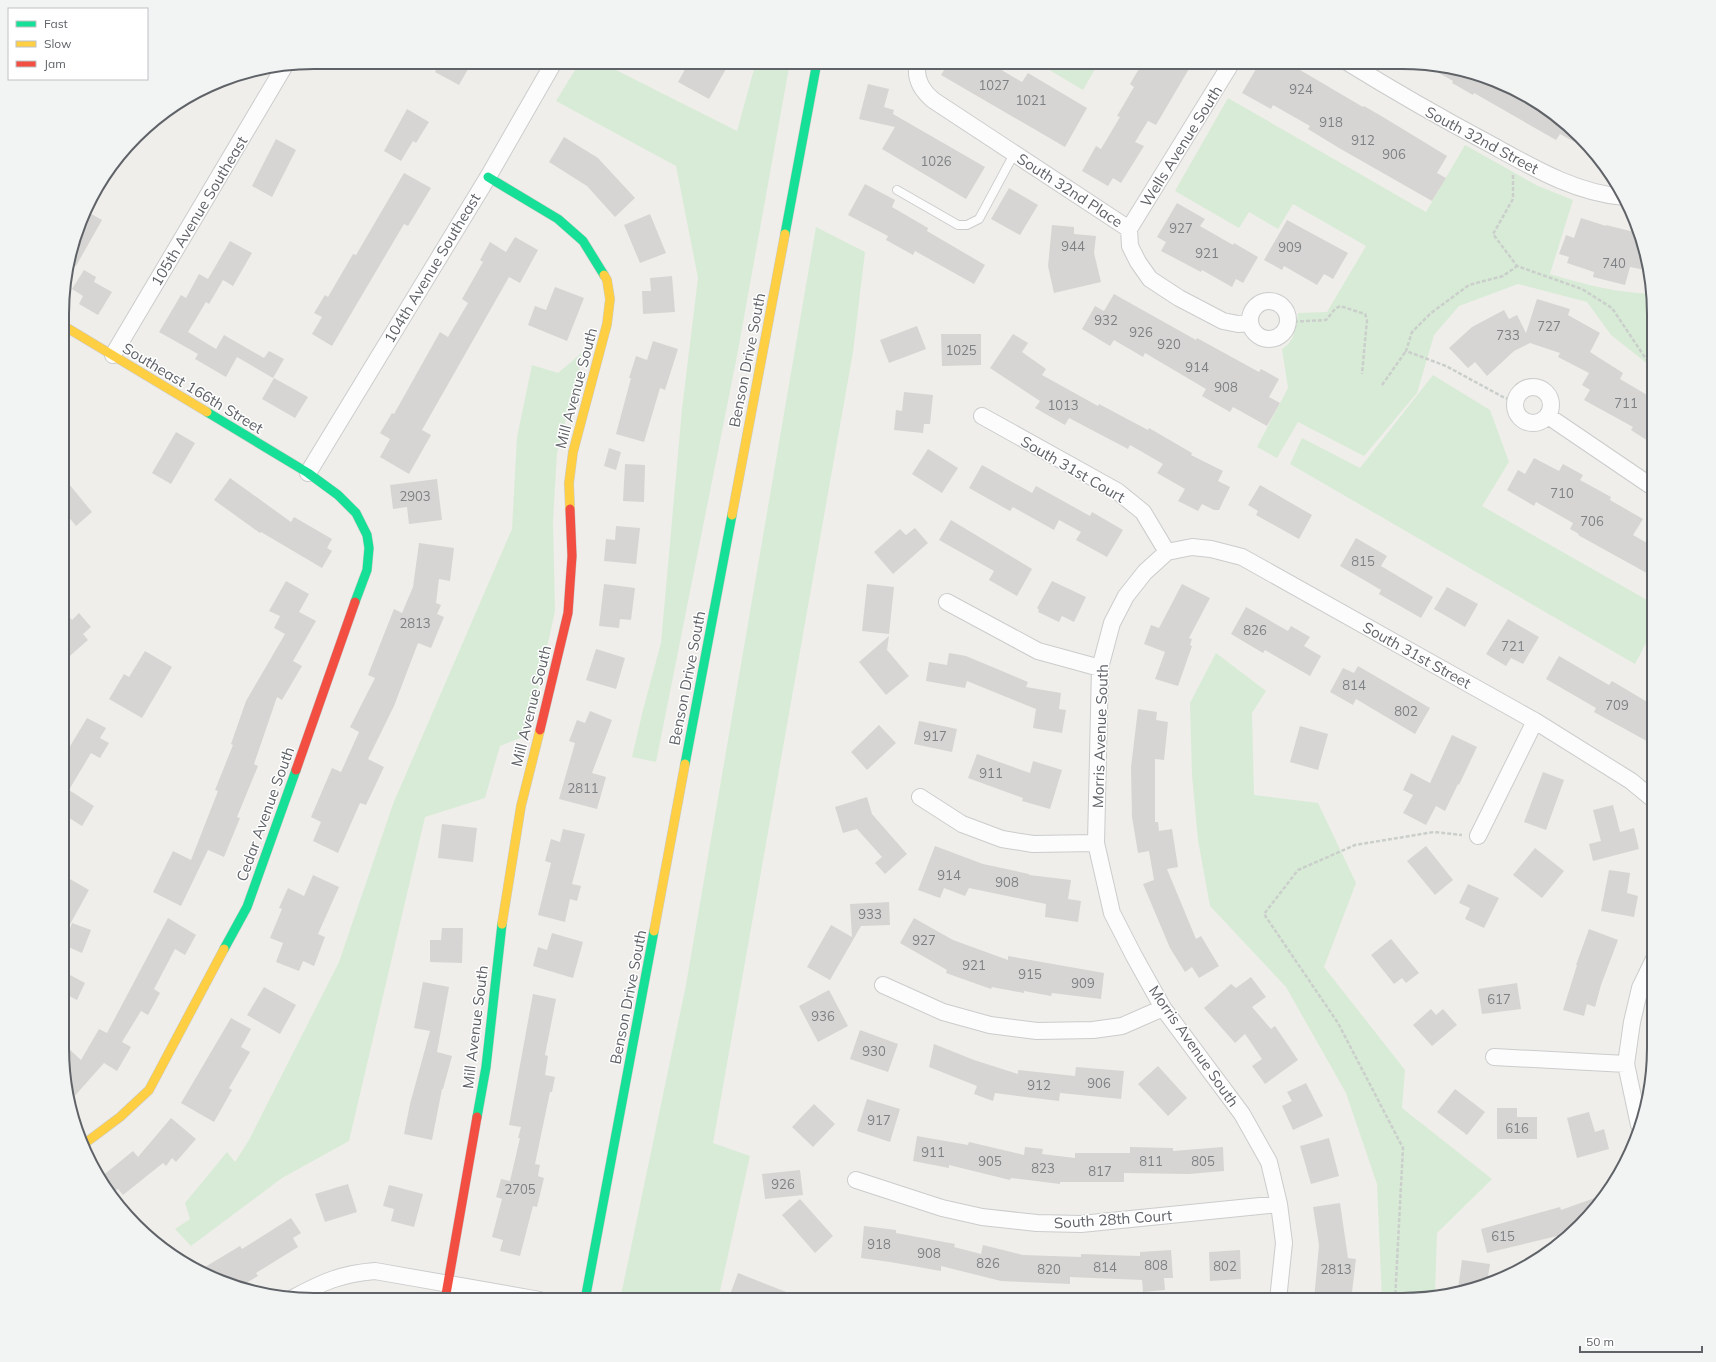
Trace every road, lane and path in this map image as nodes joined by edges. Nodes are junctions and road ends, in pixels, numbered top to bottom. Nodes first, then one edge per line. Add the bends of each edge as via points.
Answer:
1 (550, 69) edge
2 (816, 69) edge
3 (917, 69) edge
4 (1228, 69) edge
5 (1359, 69) edge
6 (282, 71) edge
7 (1014, 154) junction
8 (1513, 157) junction
9 (488, 177) junction
10 (897, 190) dead end
11 (1617, 196) edge
12 (1129, 229) junction
13 (1517, 266) junction
14 (1288, 322) junction
15 (1249, 323) junction
16 (69, 329) edge
17 (1406, 351) junction
18 (114, 356) junction
19 (1647, 360) edge
20 (1362, 374) dead end
21 (1382, 385) dead end
22 (1515, 402) junction
23 (982, 416) dead end
24 (1548, 416) junction
25 (308, 473) junction
26 (1647, 483) edge
27 (1167, 552) junction
28 (947, 602) dead end
29 (1100, 668) junction
30 (1535, 721) junction
31 (1647, 794) edge
32 (920, 797) dead end
33 (1478, 836) joint
34 (1096, 843) junction
35 (1647, 974) edge
36 (883, 985) dead end
37 (1163, 1008) junction
38 (1494, 1057) dead end
39 (1626, 1064) junction
40 (1637, 1117) edge
41 (88, 1141) edge
42 (856, 1180) dead end
43 (1278, 1204) junction
44 (303, 1292) edge
45 (446, 1292) edge
46 (458, 1293) edge
47 (586, 1293) edge
48 (1279, 1293) edge
49 (1395, 1293) edge

1 - 9 street, 104th Avenue Southeast
2 - 47 street, Benson Drive South
3 - 7 street, South 32nd Place via 918,81 932,100
4 - 12 street, Wells Avenue South
5 - 8 street, South 32nd Street
6 - 18 street, 105th Avenue Southeast
7 - 10 lane via 979,219 967,225 958,224
7 - 12 street, South 32nd Place
8 - 11 street, South 32nd Street via 1546,175 1581,188
8 - 13 path via 1513,199 1493,234
9 - 25 street, 104th Avenue Southeast
9 - 45 street, Mill Avenue South via 558,219 583,241 607,280 610,299 607,324 572,452 569,483 572,556 568,613 521,806 502,922 486,1067
12 - 15 street, South 32nd Place via 1130,246 1150,279 1179,298 1223,321
13 - 17 path via 1503,276 1469,285 1431,313 1412,332
13 - 19 path via 1582,289 1612,308
14 - 15 street via 1283,333 1266,340 1255,334
14 - 15 street via 1288,315 1280,304 1268,301 1256,305
14 - 20 path via 1326,320 1340,306 1365,314 1367,320
16 - 18 street, Southeast 166th Street
17 - 21 path
17 - 22 path via 1446,366
18 - 25 street, Southeast 166th Street
22 - 24 street via 1517,414 1526,422 1538,423
22 - 24 street via 1517,396 1526,389 1538,388 1550,399
23 - 27 street, South 31st Court via 1117,491 1142,512
24 - 26 street
25 - 41 street, Cedar Avenue South via 344,499 356,514 365,529 369,548 367,570 247,907 149,1090 125,1113
27 - 29 street, Morris Avenue South via 1145,572 1126,596 1112,623
27 - 30 street, South 31st Street via 1192,547 1242,557
28 - 29 street via 1038,651
29 - 34 street, Morris Avenue South
30 - 31 street, South 31st Street via 1631,781
30 - 33 street
32 - 34 street via 962,824 1002,839 1033,844
33 - 49 path via 1434,832 1355,845 1298,870 1264,914 1338,1023 1403,1148
34 - 37 street, Morris Avenue South via 1112,913
35 - 39 street via 1640,988 1632,1022
36 - 37 street via 943,1012 990,1026 1037,1031 1093,1030 1122,1026
37 - 43 street, Morris Avenue South via 1242,1114 1269,1162
38 - 39 street
39 - 40 street
42 - 43 street, South 28th Court via 942,1208 982,1217 1037,1223 1081,1224
43 - 48 street, Morris Avenue South via 1284,1243
44 - 45 street via 322,1282 351,1273 375,1271
45 - 46 street

